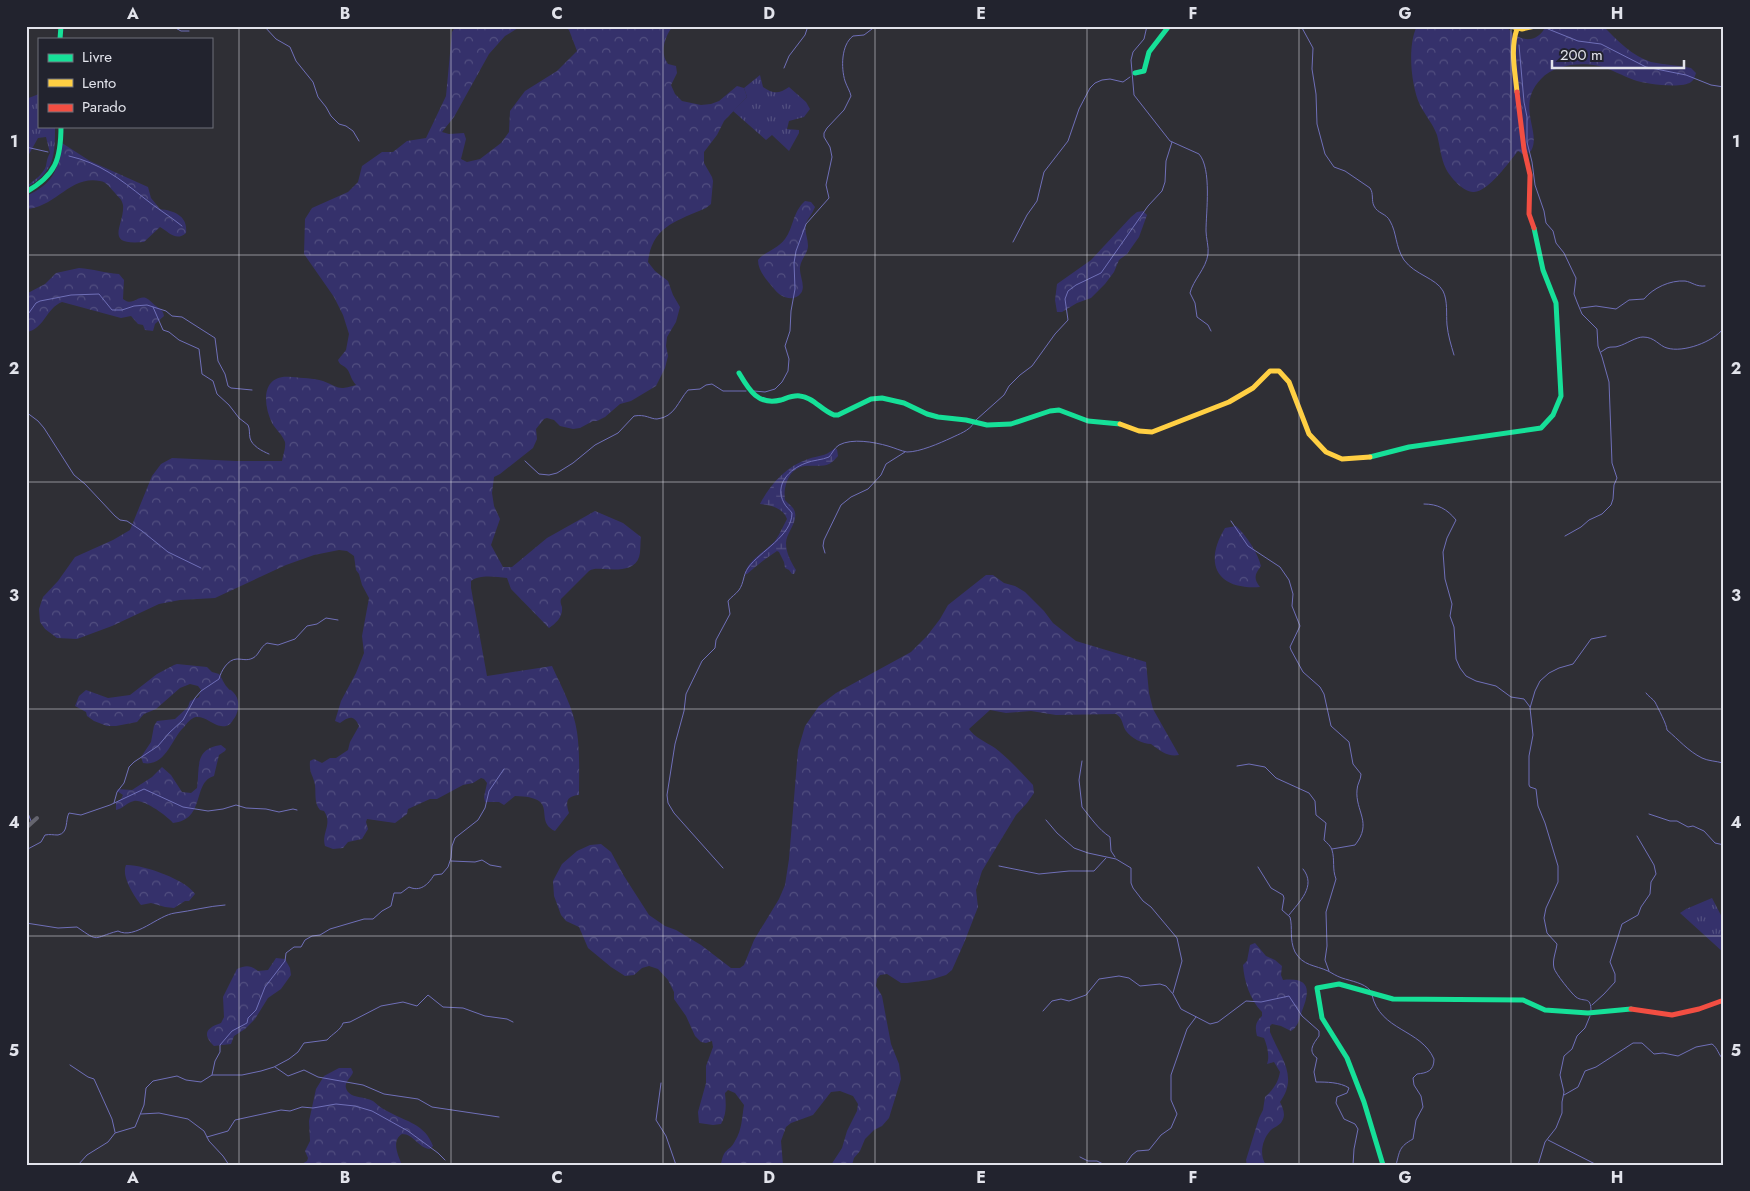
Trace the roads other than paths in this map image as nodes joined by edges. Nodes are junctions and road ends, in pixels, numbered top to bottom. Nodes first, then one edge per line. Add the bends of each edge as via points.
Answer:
1 (1169, 26) edge
2 (1510, 26) edge
3 (1535, 26) edge
4 (1517, 29) junction
5 (1135, 73) dead end
6 (61, 128) edge
7 (26, 192) edge
8 (738, 373) dead end
9 (37, 818) dead end
10 (26, 828) edge
11 (1724, 1000) edge
12 (1382, 1165) edge

1 - 5 main road via 1149,52 1144,71
2 - 4 main road
3 - 4 main road
4 - 8 main road via 1513,54 1530,175 1529,214 1543,270 1556,303 1561,396 1553,415 1540,428 1409,447 1371,457 1342,459 1326,452 1308,434 1286,376 1274,370 1253,388 1224,405 1156,432 1088,421 1059,410 1011,424 987,425 938,417 882,398 871,399 833,416 815,401 802,396 778,401 756,397
6 - 7 main road via 59,160 40,184
9 - 10 street
11 - 12 main road via 1672,1015 1633,1009 1588,1013 1545,1010 1523,1000 1393,999 1339,984 1316,988 1322,1018 1347,1058 1364,1102

